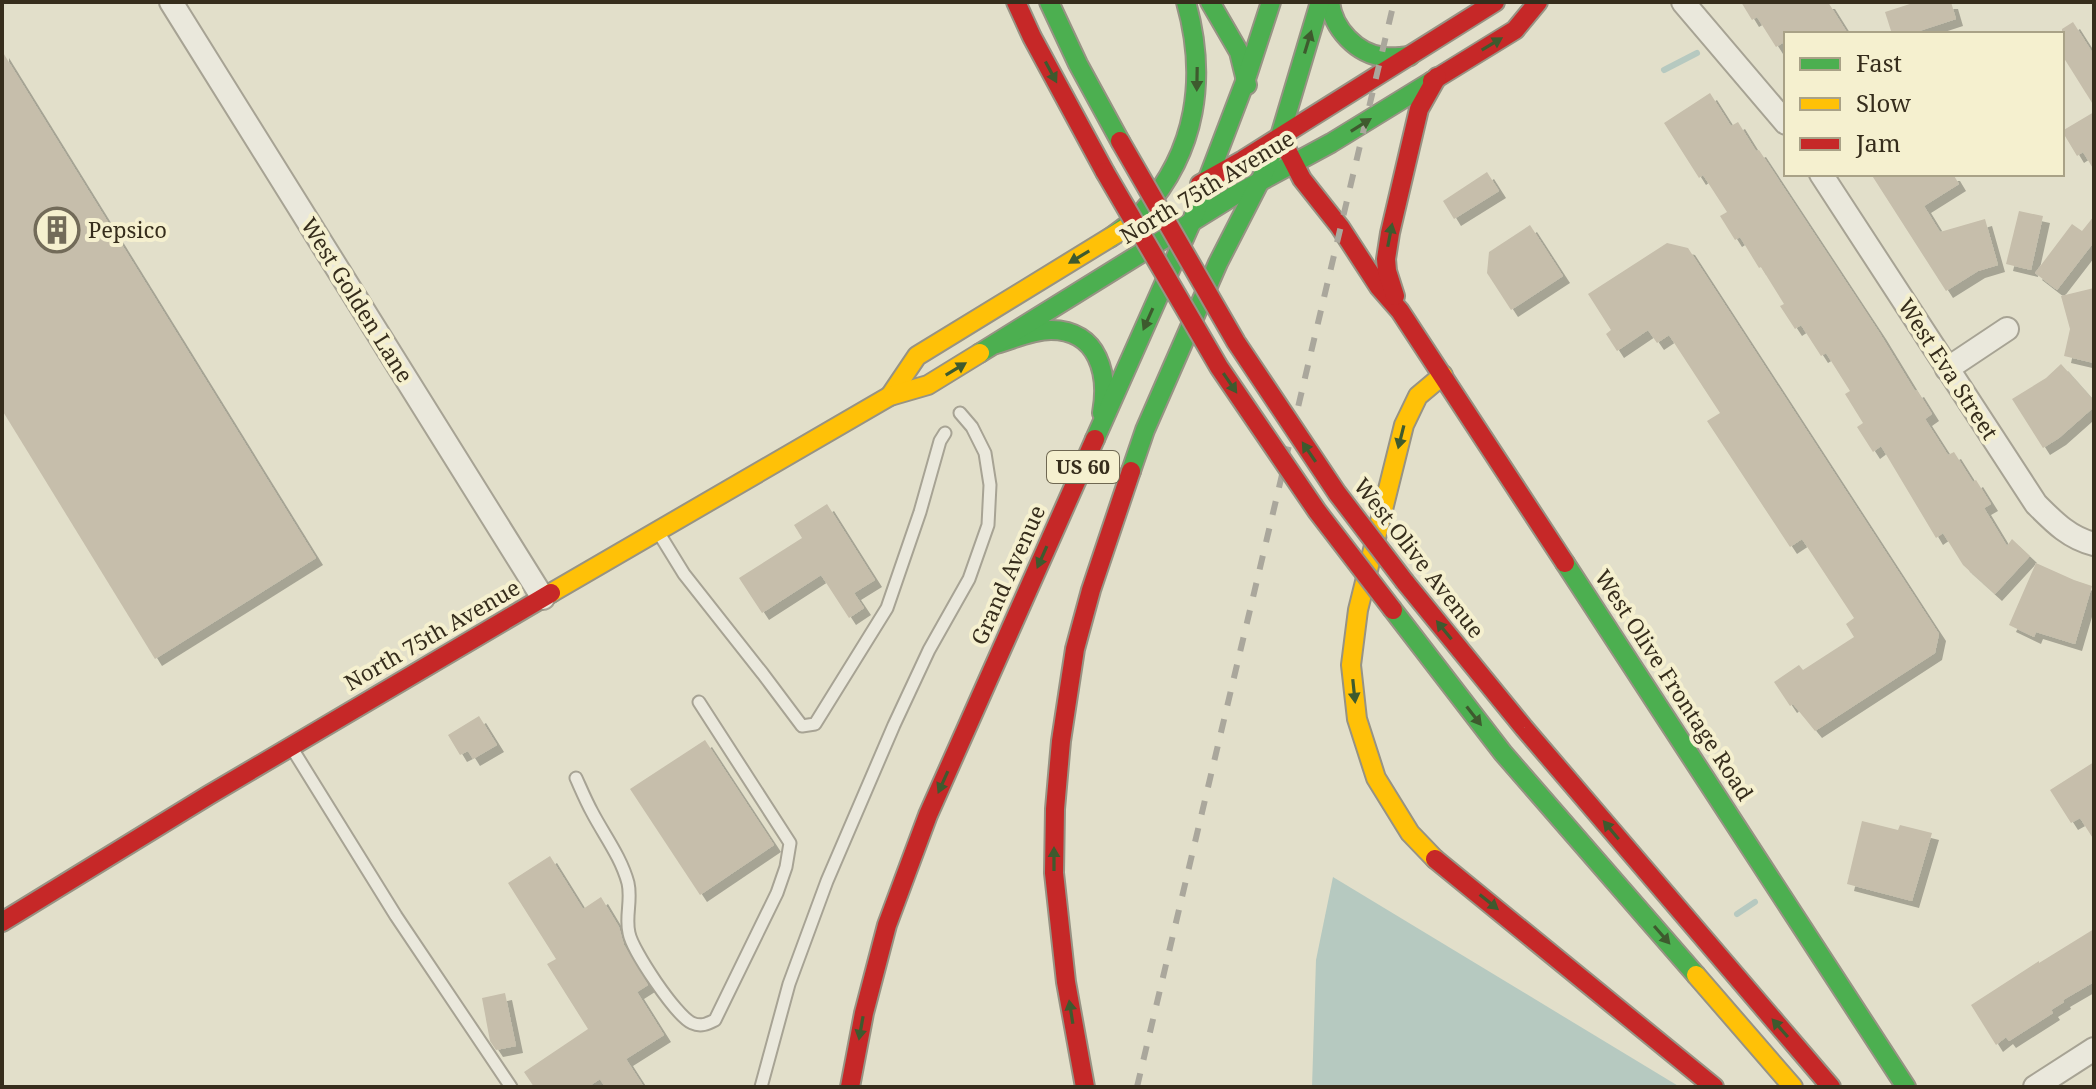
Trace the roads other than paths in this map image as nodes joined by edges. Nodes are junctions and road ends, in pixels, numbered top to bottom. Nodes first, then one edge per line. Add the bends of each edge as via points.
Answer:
1 (171, 2) edge
2 (1016, 2) edge
3 (1049, 2) edge
4 (1186, 2) edge
5 (1210, 2) edge
6 (1271, 2) edge
7 (1320, 2) edge
8 (1330, 2) edge
9 (1495, 2) edge
10 (1538, 2) edge
11 (1683, 2) edge
12 (1410, 56) junction
13 (1437, 77) junction
14 (1255, 79) junction
15 (1269, 104) dead end
16 (1784, 121) edge
17 (1280, 136) junction
18 (1243, 160) junction
19 (1293, 162) junction
20 (1822, 176) edge
21 (1208, 179) junction
22 (1260, 181) junction
23 (1235, 195) junction
24 (1191, 223) junction
25 (1110, 238) junction
26 (1218, 263) junction
27 (1400, 311) junction
28 (2007, 329) dead end
29 (996, 344) junction
30 (1947, 369) junction
31 (1443, 375) junction
32 (890, 396) junction
33 (960, 413) dead end
34 (945, 433) dead end
35 (1097, 437) junction
36 (658, 531) junction
37 (2094, 544) edge
38 (543, 598) junction
39 (699, 702) dead end
40 (291, 746) junction
41 (576, 778) dead end
42 (2, 922) edge
43 (2092, 1055) edge
44 (511, 1087) edge
45 (761, 1087) edge
46 (850, 1087) edge
47 (1085, 1087) edge
48 (1714, 1087) edge
49 (1793, 1087) edge
50 (1831, 1087) edge
51 (1906, 1087) edge
52 (2035, 1087) edge

1 - 38 street, West Golden Lane
2 -> 49 main road, bridge via 1105,172 1219,367 1317,511 1503,753
50 -> 3 main road, West Olive Avenue, bridge via 1524,728 1337,493 1236,342 1120,141
4 -> 25 main road via 1197,66 1191,122 1158,193
5 - 14 main road
6 - 14 main road via 1257,40
17 -> 7 main road, US 60
8 - 12 main road via 1342,30 1366,51 1380,57
9 - 12 main road, North 75th Avenue
13 -> 10 main road, North 75th Avenue via 1515,30
11 - 16 street
12 - 17 main road, North 75th Avenue
19 -> 13 main road, North 75th Avenue
27 -> 13 main road via 1386,259 1419,109
14 - 18 main road
14 - 21 main road, Grand Avenue / US 60
15 - 17 main road
17 - 18 main road, North 75th Avenue
17 - 19 main road
17 - 22 main road, US 60
18 - 21 main road, North 75th Avenue
18 - 23 main road
19 - 22 main road, North 75th Avenue
19 - 27 main road
20 - 30 street, West Eva Street
21 - 24 main road, Grand Avenue / US 60
21 - 25 main road, North 75th Avenue
22 - 23 main road, North 75th Avenue
22 - 26 main road, US 60
23 - 24 main road, North 75th Avenue
23 - 26 main road
24 - 29 main road, North 75th Avenue
24 -> 35 main road, Grand Avenue / US 60
25 -> 32 main road, North 75th Avenue via 917,356
47 -> 26 main road, US 60 via 1054,873 1068,688 1091,590 1138,449
27 - 31 main road, West Olive Frontage Road
28 - 30 street
32 -> 29 main road, North 75th Avenue via 928,385
29 - 35 main road via 1050,330 1087,343 1101,363 1105,381
30 - 37 street, West Eva Street via 2036,504 2059,527
31 -> 48 main road via 1421,391 1404,425 1358,610 1351,665 1357,719 1376,778 1410,833 1435,859
31 - 51 main road, West Olive Frontage Road
32 - 36 main road, North 75th Avenue
33 - 45 lane via 985,453 988,525 969,579 929,650 827,881 789,984
34 - 36 lane via 887,608 815,724 802,726 684,574
35 -> 46 main road, Grand Avenue / US 60 via 923,828 887,925
36 - 38 main road, North 75th Avenue
38 - 40 main road, North 75th Avenue
39 - 41 lane via 790,843 777,893 715,1020 691,1023 634,948 627,921 628,885
40 - 42 main road, North 75th Avenue
40 - 44 lane
43 - 52 street

